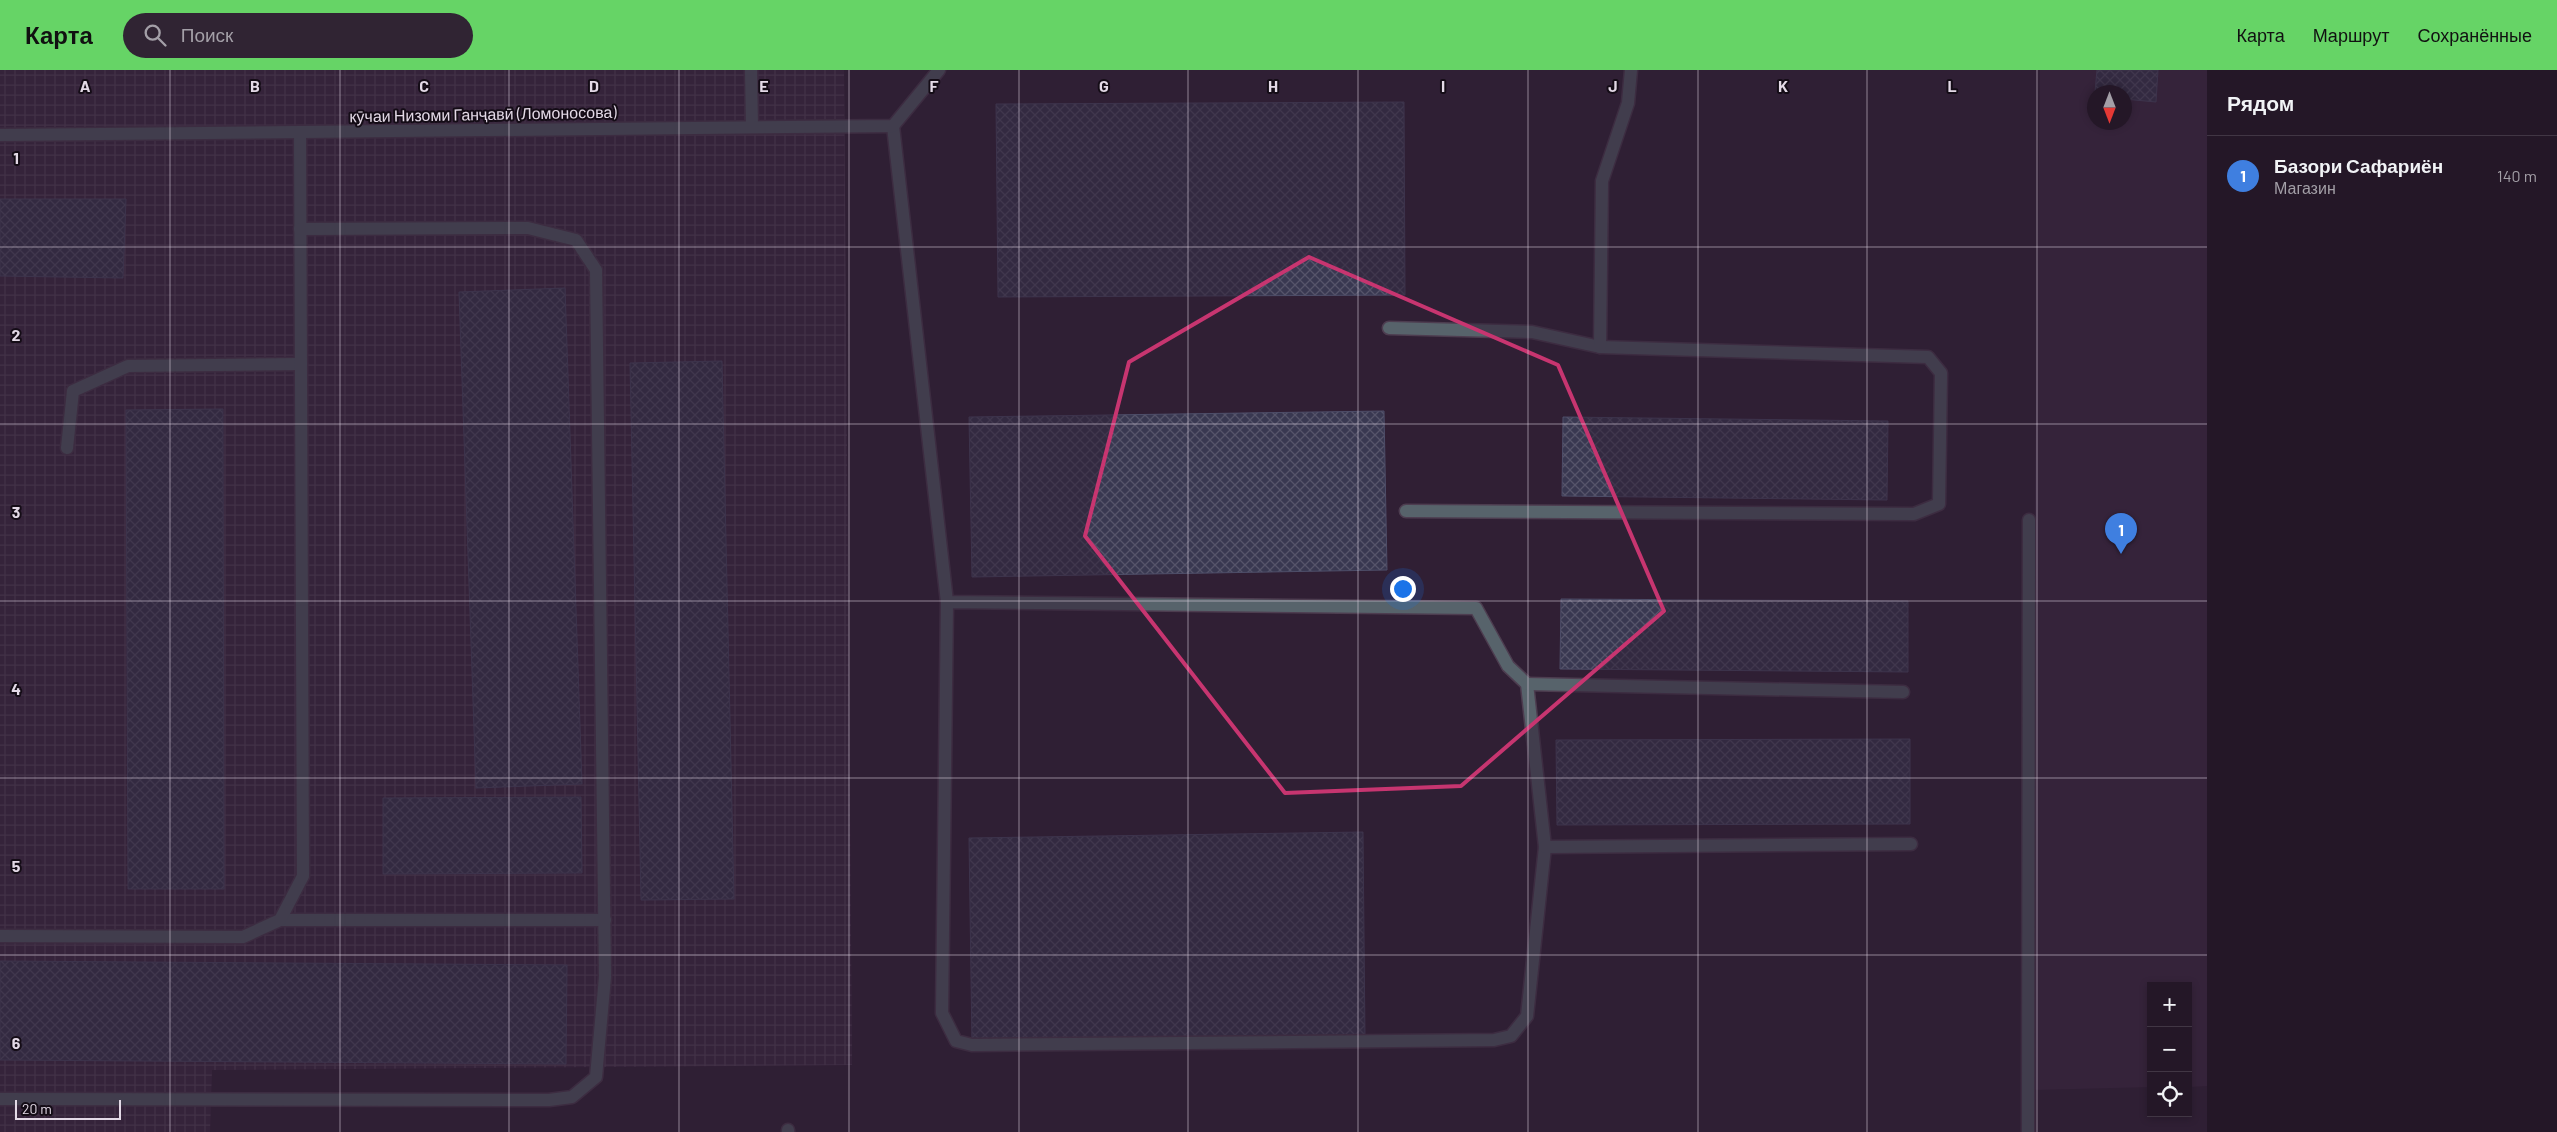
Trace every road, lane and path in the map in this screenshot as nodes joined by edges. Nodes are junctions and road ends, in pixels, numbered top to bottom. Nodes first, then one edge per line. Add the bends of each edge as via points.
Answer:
1 (751, 70) edge
2 (940, 70) edge
3 (1631, 70) edge
4 (893, 126) junction
5 (752, 127) junction
6 (300, 132) junction
7 (0, 135) edge
8 (300, 229) junction
9 (1389, 328) dead end
10 (1600, 347) junction
11 (301, 364) junction
12 (66, 448) dead end
13 (1406, 511) dead end
14 (2029, 520) dead end
15 (947, 602) junction
16 (1527, 684) junction
17 (1903, 692) dead end
18 (1911, 844) dead end
19 (1545, 847) junction
20 (280, 920) junction
21 (605, 920) junction
22 (0, 936) edge
23 (0, 1099) edge
24 (2028, 1132) edge

1 - 5 street
2 - 4 street
3 - 10 street via 1628,103 1602,181
4 - 5 street, кӯчаи Низоми Ганҷавӣ (Ломоносова)
4 - 15 street
5 - 6 street, кӯчаи Низоми Ганҷавӣ (Ломоносова)
6 - 7 street, кӯчаи Низоми Ганҷавӣ (Ломоносова)
6 - 8 street
8 - 11 street
8 - 21 street via 528,228 576,240 596,270
9 - 10 street via 1532,332
10 - 13 street via 1928,357 1941,373 1939,504 1914,514
11 - 12 street via 128,366 73,391
11 - 20 street via 303,876
14 - 24 street
15 - 16 street via 1476,608 1508,666
15 - 19 street via 942,1013 956,1041 972,1045 1494,1040 1511,1036 1527,1016
16 - 17 street
16 - 19 street
18 - 19 street
20 - 21 street
20 - 22 street via 243,937
21 - 23 street via 605,977 596,1077 572,1097 549,1100

